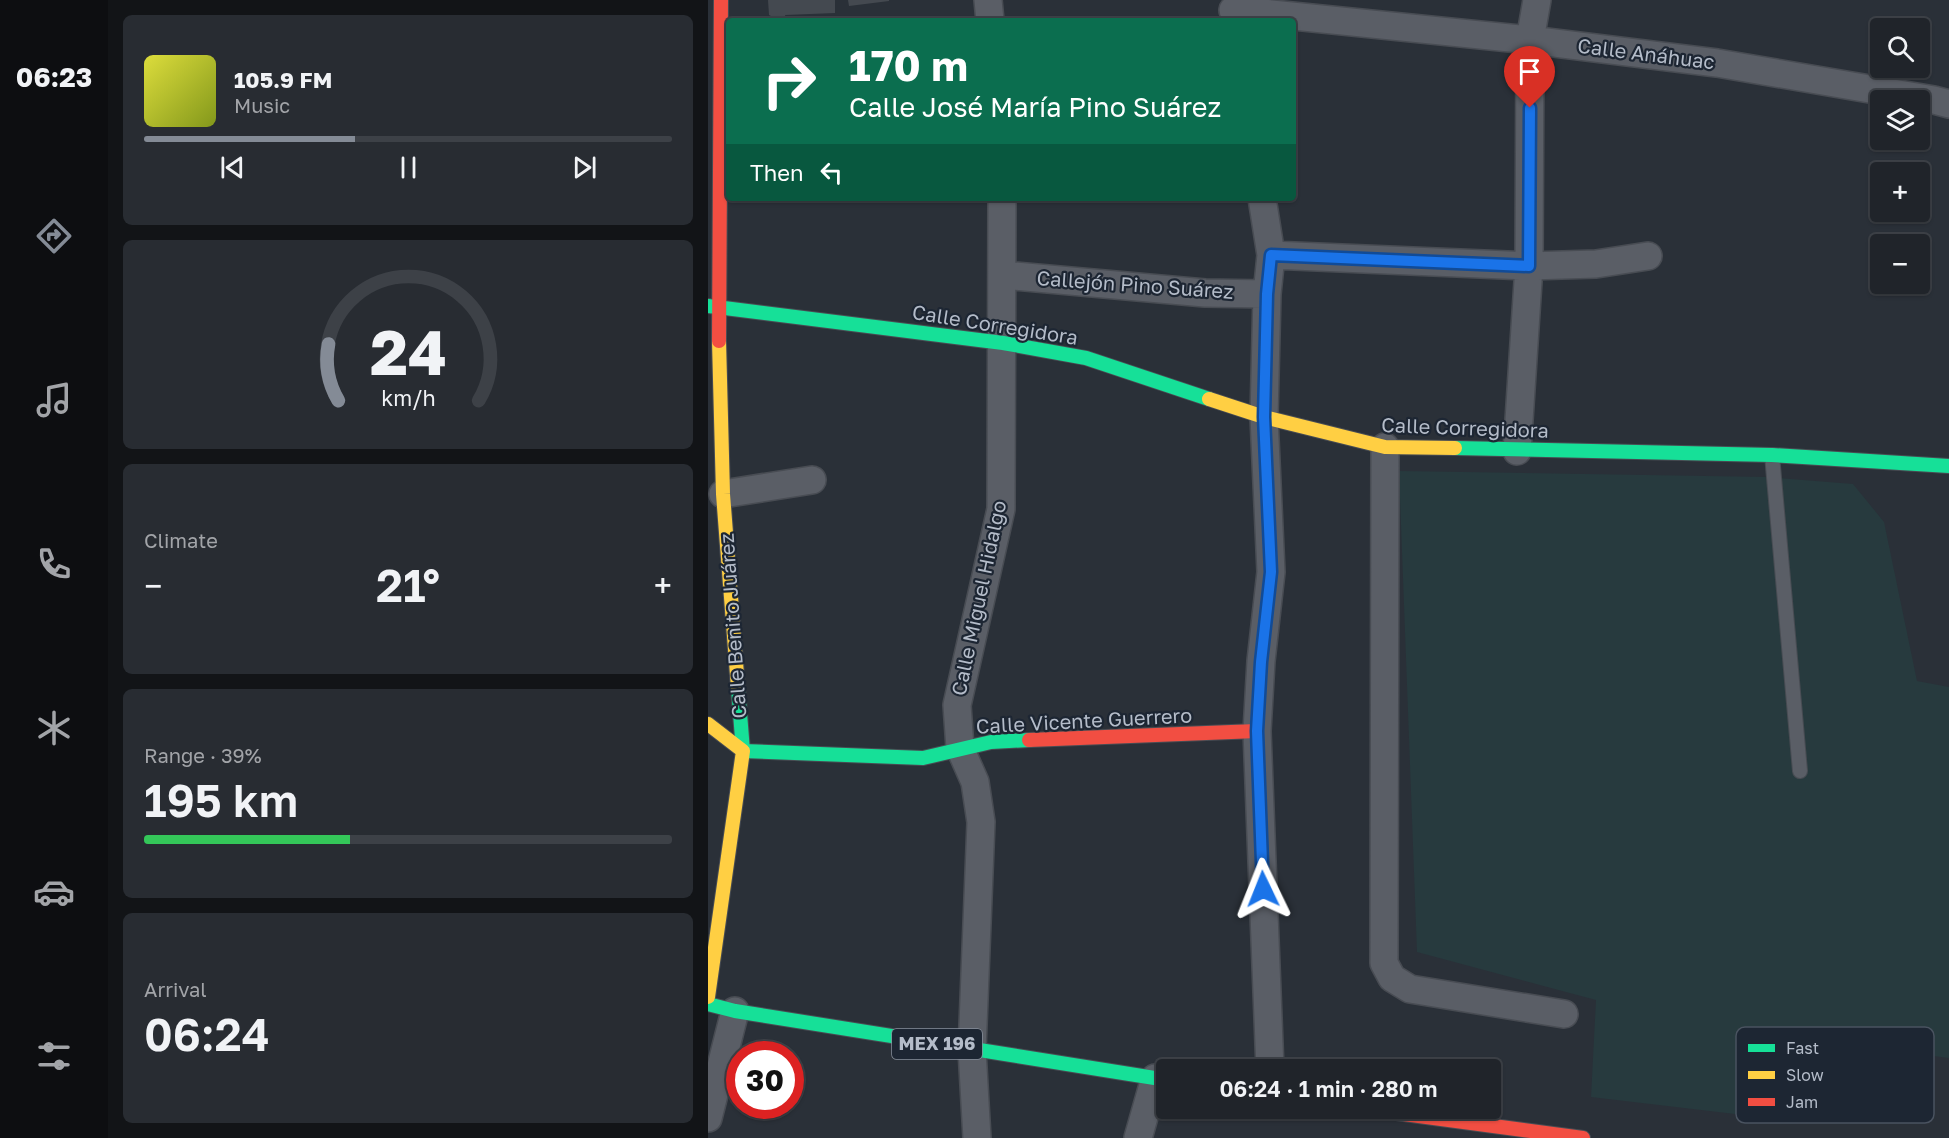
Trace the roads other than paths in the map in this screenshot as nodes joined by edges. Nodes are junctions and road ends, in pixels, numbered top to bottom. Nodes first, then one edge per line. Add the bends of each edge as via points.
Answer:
1 (721, 0) edge
2 (988, 0) edge
3 (1537, 0) edge
4 (1233, 10) edge
5 (990, 18) edge
6 (1530, 40) junction
7 (1949, 104) edge
8 (1002, 201) edge
9 (1262, 201) edge
10 (1271, 255) junction
11 (1648, 256) dead end
12 (1529, 266) junction
13 (1003, 275) junction
14 (1267, 294) junction
15 (713, 306) edge
16 (1003, 343) junction
17 (1264, 417) junction
18 (1385, 447) junction
19 (1516, 451) junction
20 (1772, 455) junction
21 (1949, 466) edge
22 (812, 480) dead end
23 (723, 494) junction
24 (708, 724) edge
25 (1257, 731) junction
26 (960, 748) junction
27 (742, 751) junction
28 (1800, 771) dead end
29 (708, 997) edge
30 (708, 1004) edge
31 (735, 1011) junction
32 (1564, 1014) dead end
33 (972, 1050) junction
34 (1270, 1059) edge
35 (1156, 1078) edge
36 (1156, 1092) edge
37 (708, 1118) edge
38 (1398, 1119) edge
39 (1434, 1129) edge
40 (977, 1138) edge
41 (1138, 1138) edge
42 (1583, 1138) edge

1 - 15 street, Calle Benito Juárez
2 - 5 street
3 - 6 street
4 - 6 street, Calle Anáhuac
6 - 7 street, Calle Anáhuac via 1717,63
6 - 12 street
8 - 13 street, Calle Miguel Hidalgo
9 - 10 street
10 - 12 street
10 - 14 street
11 - 12 street via 1596,264
12 - 19 street
13 - 14 street, Callejón Pino Suárez via 1205,293
13 - 16 street, Calle Miguel Hidalgo
14 - 17 street
15 - 16 street, Calle Corregidora
15 - 23 street, Calle Benito Juárez
16 - 17 street, Calle Corregidora via 1086,358
16 - 26 street, Calle Miguel Hidalgo via 1001,509 957,705
17 - 18 street, Calle Corregidora
17 - 25 street via 1271,572
18 - 19 street, Calle Corregidora
18 - 32 street via 1384,963 1392,978 1410,988
19 - 20 street, Calle Corregidora
20 - 21 street, Calle Corregidora
20 - 28 lane
22 - 23 street
23 - 27 street, Calle Benito Juárez
24 - 27 street
25 - 26 street, Calle Vicente Guerrero via 991,742
25 - 34 street
26 - 27 street, Calle Vicente Guerrero via 923,758
26 - 33 street, Calle Miguel Hidalgo via 975,782 981,822
27 - 29 street, Calle Benito Juárez
30 - 31 street, MEX 196
31 - 33 street, MEX 196
31 - 37 street
33 - 35 street, MEX 196
33 - 40 street, Calle Miguel Hidalgo
36 - 41 street
38 - 39 street
39 - 42 street

